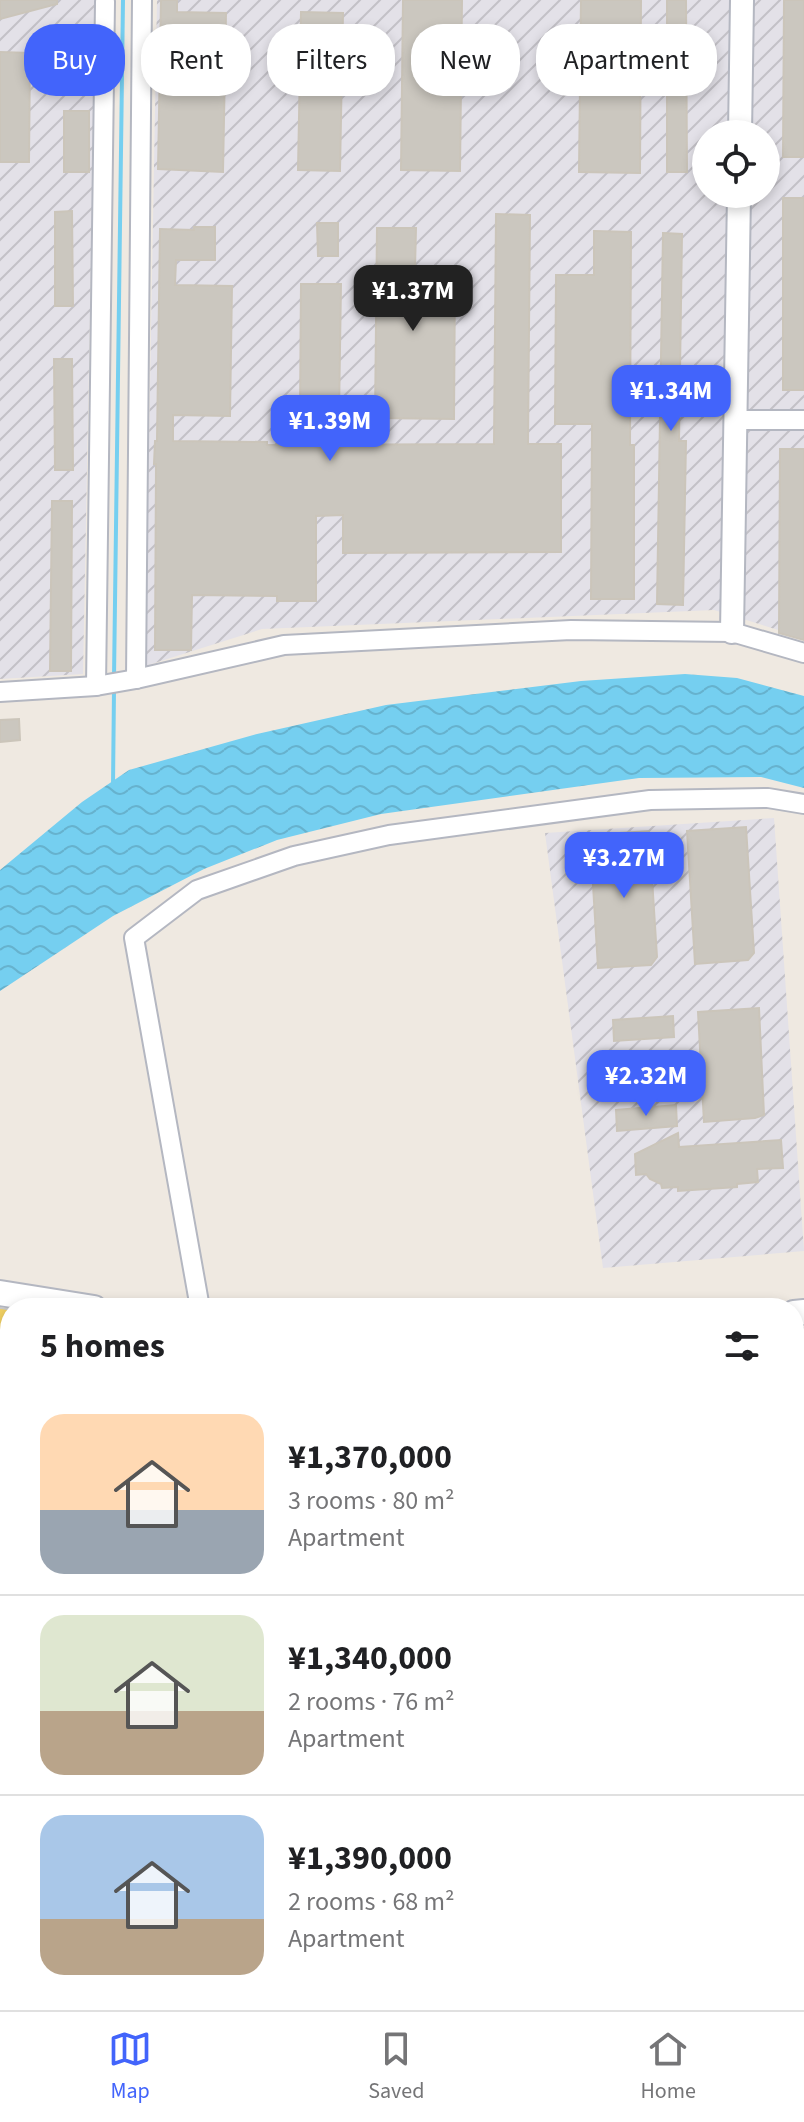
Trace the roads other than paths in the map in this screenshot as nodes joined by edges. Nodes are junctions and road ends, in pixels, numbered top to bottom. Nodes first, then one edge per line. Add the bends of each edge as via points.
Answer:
1 (142, 0) edge
2 (742, 0) edge
3 (105, 2) dead end
4 (740, 120) edge
5 (739, 208) edge
6 (736, 420) junction
7 (804, 420) edge
8 (732, 632) junction
9 (804, 653) edge
10 (131, 680) junction
11 (100, 685) junction
12 (0, 692) edge
13 (804, 804) edge
14 (0, 1293) edge
15 (31, 1298) edge
16 (198, 1298) edge

1 - 10 street
2 - 4 street
3 - 11 street
5 - 6 street
6 - 7 street
6 - 8 street
8 - 9 street
8 - 10 street via 571,630 284,645
10 - 11 street
11 - 12 street
13 - 16 street via 768,798 650,800 389,835 294,856 197,890 134,938
14 - 15 main road

